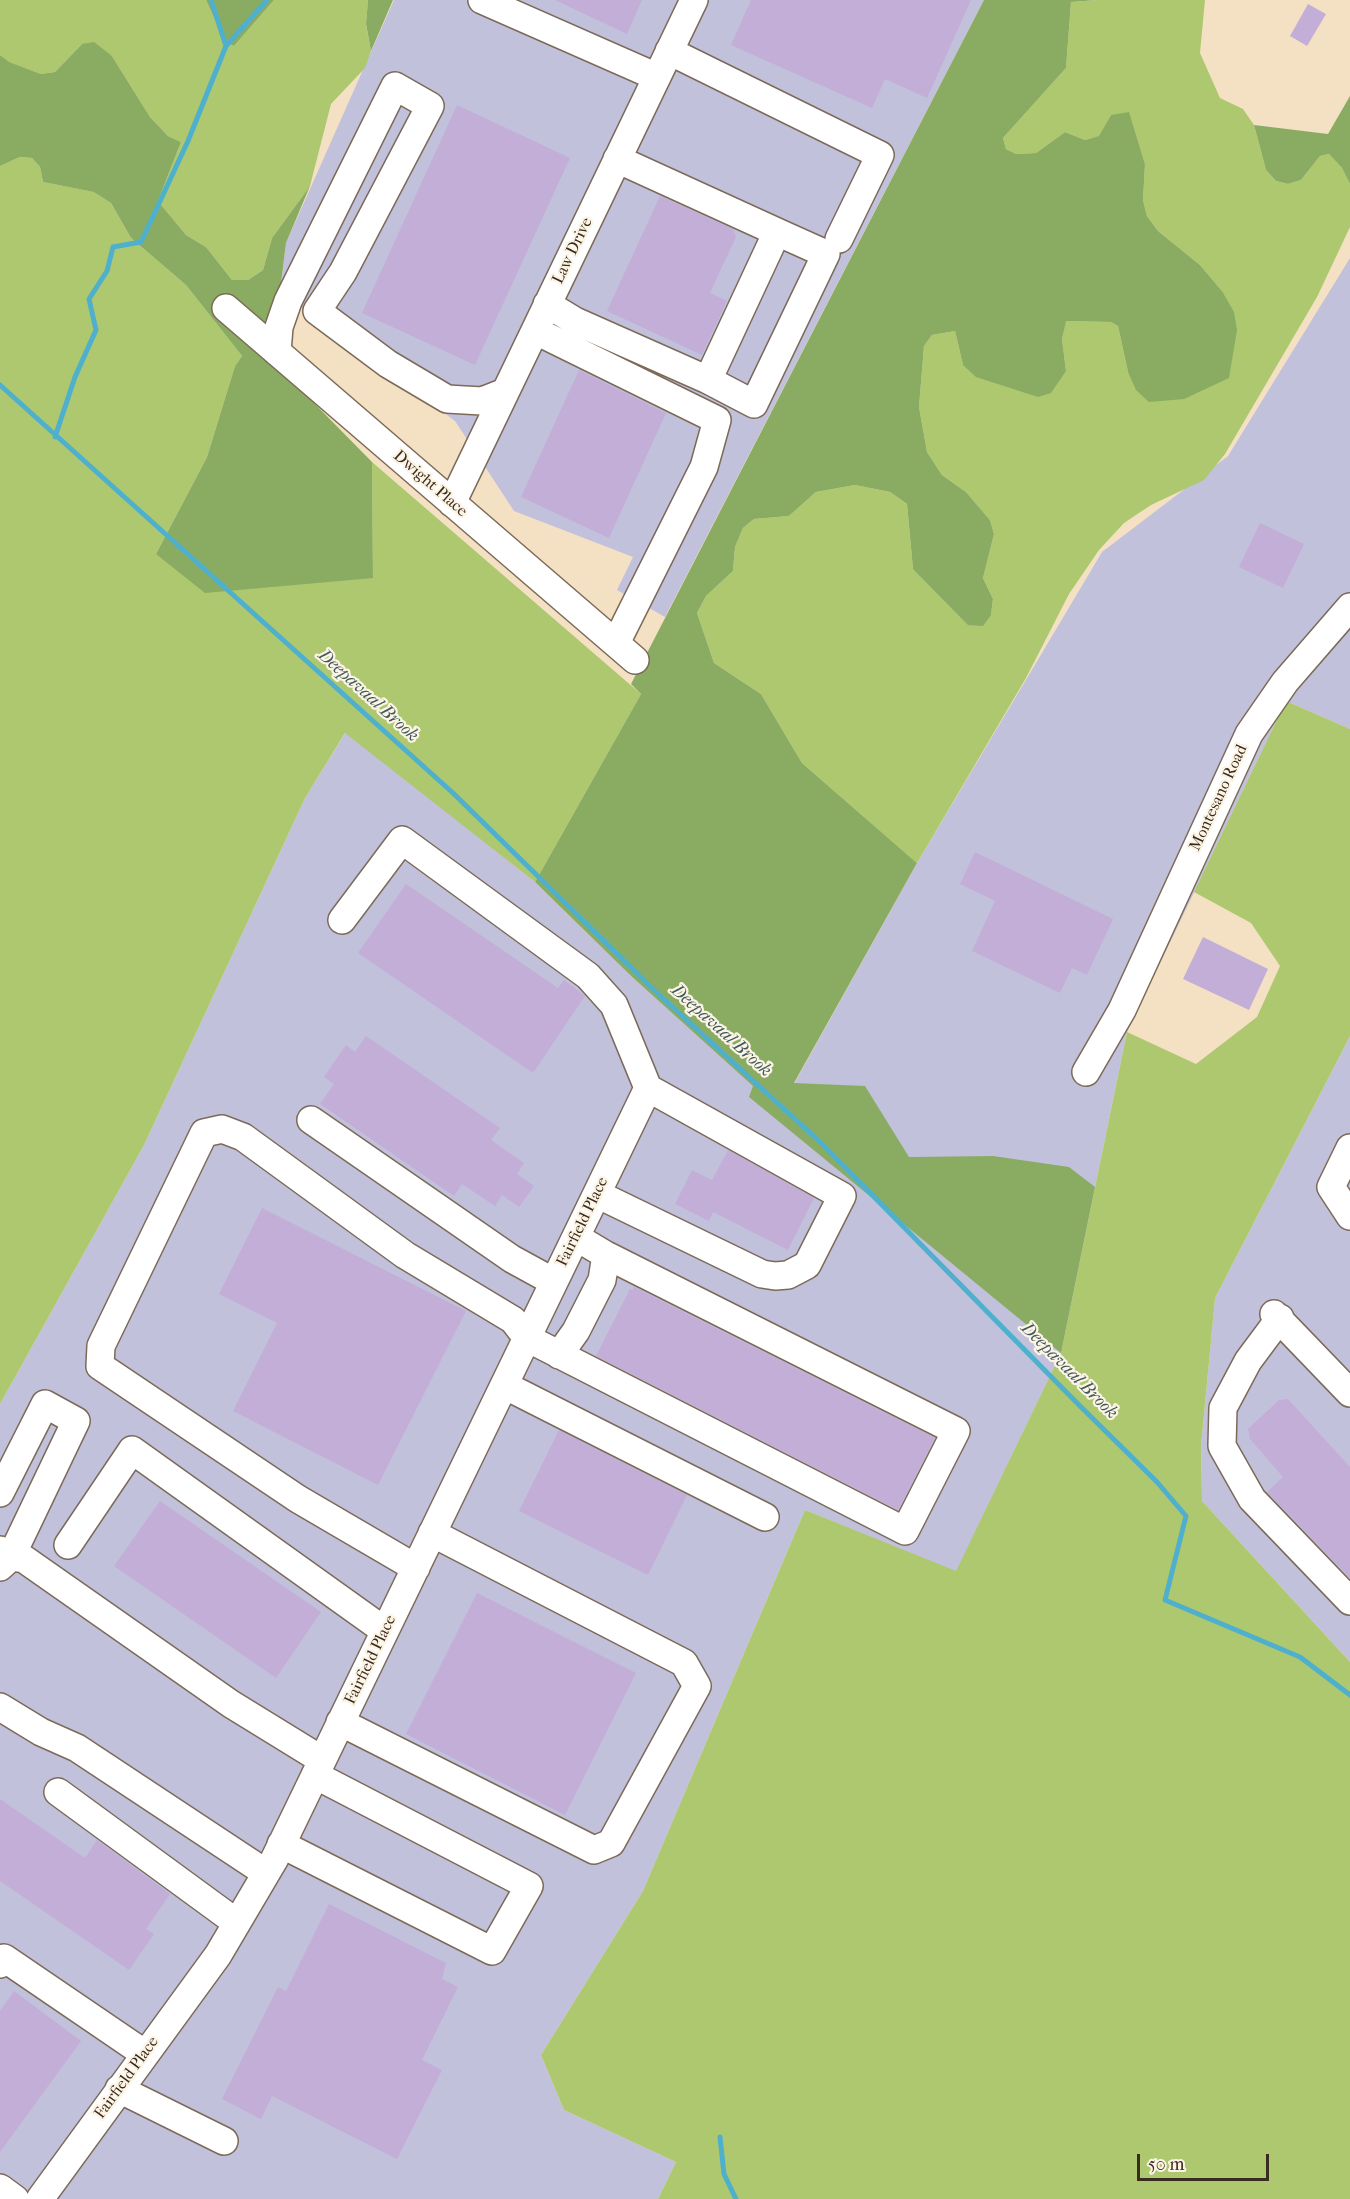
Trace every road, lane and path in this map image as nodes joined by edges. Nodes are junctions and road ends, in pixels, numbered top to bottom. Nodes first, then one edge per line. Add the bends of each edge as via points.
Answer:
1 (482, 0) edge
2 (694, 0) edge
3 (669, 51) junction
4 (657, 77) junction
5 (617, 159) junction
6 (777, 232) junction
7 (839, 239) dead end
8 (547, 304) junction
9 (226, 308) dead end
10 (536, 332) junction
11 (277, 352) junction
12 (708, 380) junction
13 (505, 392) junction
14 (452, 503) junction
15 (1350, 607) edge
16 (342, 920) dead end
17 (1086, 1072) dead end
18 (648, 1088) junction
19 (311, 1120) dead end
20 (1350, 1148) edge
21 (597, 1194) junction
22 (1350, 1216) edge
23 (576, 1237) junction
24 (606, 1255) junction
25 (554, 1282) junction
26 (527, 1338) junction
27 (559, 1355) junction
28 (504, 1385) junction
29 (1350, 1393) edge
30 (0, 1493) edge
31 (765, 1517) dead end
32 (432, 1533) junction
33 (69, 1545) dead end
34 (4, 1558) edge
35 (416, 1568) junction
36 (1350, 1601) edge
37 (385, 1631) junction
38 (0, 1707) edge
39 (340, 1722) junction
40 (319, 1768) junction
41 (58, 1792) dead end
42 (281, 1844) junction
43 (266, 1873) junction
44 (237, 1923) junction
45 (0, 1964) edge
46 (145, 2054) junction
47 (119, 2089) junction
48 (224, 2141) dead end
49 (0, 2188) edge
50 (15, 2199) edge
51 (40, 2199) edge

1 - 4 street
2 - 3 street, Law Drive
3 - 4 street, Law Drive
3 - 7 street via 880,155
4 - 5 street, Law Drive
5 - 6 street
5 - 8 street, Law Drive
6 - 12 street
6 - 12 street via 826,254 754,404
8 - 10 street, Law Drive
8 - 12 street via 575,321
9 - 11 street, Dwight Place
10 - 13 street, Law Drive
10 - 14 street, Dwight Place via 717,420 704,467 626,651
11 - 13 street via 279,327 288,301 395,86 430,105 343,272 317,311 387,364 447,399 482,401
11 - 14 street, Dwight Place
13 - 14 street, Law Drive
15 - 17 street, Montesano Road via 1285,682 1249,734 1122,1010
16 - 18 street via 402,840 588,976 614,1005
18 - 21 street, Fairfield Place
18 - 21 street via 842,1196 830,1223 807,1265 788,1275 775,1276 762,1274
19 - 25 street via 512,1259
20 - 22 street via 1331,1187
21 - 23 street, Fairfield Place
23 - 24 street
23 - 25 street, Fairfield Place
24 - 27 street via 602,1280
24 - 27 street via 956,1431 905,1531
25 - 26 street, Fairfield Place
26 - 27 street
26 - 28 street, Fairfield Place
26 - 35 street via 513,1320 405,1256 243,1137 222,1129 204,1133 101,1346 100,1366 298,1499
28 - 31 street
28 - 32 street, Fairfield Place
29 - 36 street via 1277,1316 1223,1408 1222,1446 1252,1499
30 - 34 street via 45,1404 76,1421
32 - 35 street, Fairfield Place
32 - 39 street via 684,1663 697,1686 611,1843 594,1850
33 - 37 street via 132,1450
34 - 40 street via 24,1559
35 - 37 street, Fairfield Place
37 - 39 street, Fairfield Place
38 - 43 street via 41,1732 78,1748
39 - 40 street, Fairfield Place
40 - 42 street, Fairfield Place
40 - 42 street via 529,1886 492,1951
41 - 44 street
42 - 43 street, Fairfield Place
43 - 44 street, Fairfield Place
44 - 46 street, Fairfield Place
45 - 46 street via 4,1958
46 - 47 street, Fairfield Place
47 - 48 street
47 - 51 street, Fairfield Place
49 - 50 street

